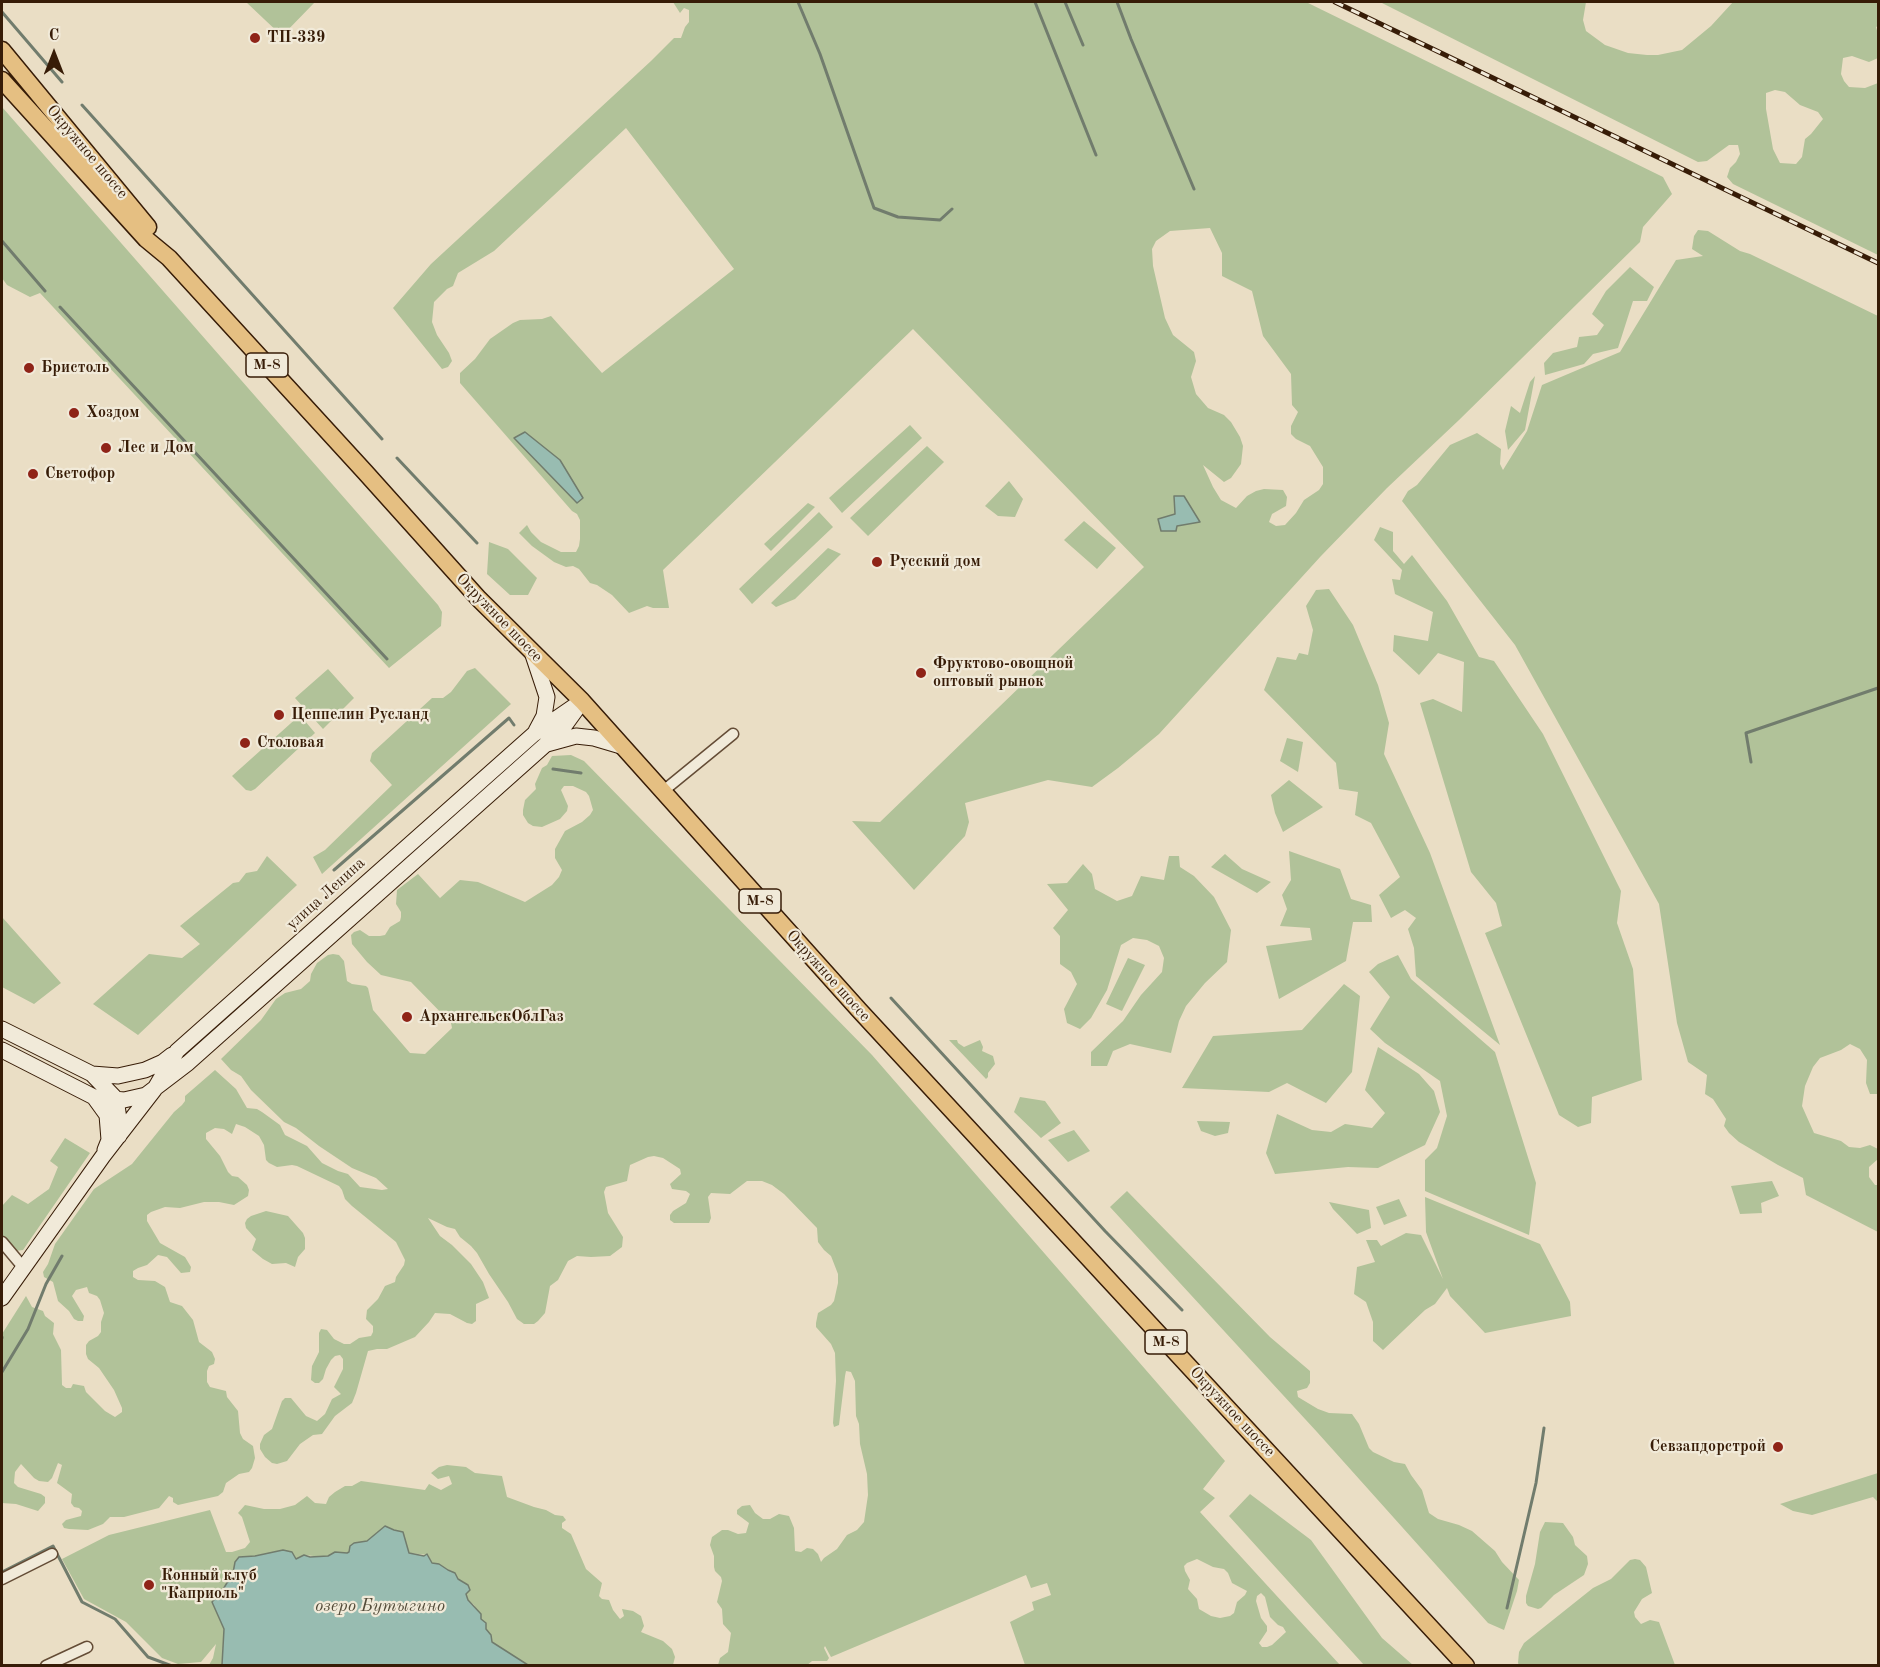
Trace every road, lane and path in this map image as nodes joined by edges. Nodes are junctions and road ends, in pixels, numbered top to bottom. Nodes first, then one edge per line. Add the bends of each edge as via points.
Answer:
1 (2, 50) edge
2 (2, 80) edge
3 (169, 258) junction
4 (532, 652) junction
5 (582, 701) junction
6 (733, 734) dead end
7 (539, 739) junction
8 (621, 746) junction
9 (662, 792) junction
10 (328, 916) junction
11 (334, 931) junction
12 (2, 1029) edge
13 (2, 1050) edge
14 (177, 1051) junction
15 (92, 1074) junction
16 (154, 1090) junction
17 (94, 1097) junction
18 (116, 1100) junction
19 (119, 1136) junction
20 (103, 1156) junction
21 (2, 1242) edge
22 (22, 1267) junction
23 (2, 1298) edge
24 (52, 1554) dead end
25 (2, 1580) edge
26 (87, 1647) dead end
27 (46, 1665) edge
28 (1466, 1665) edge

1 - 3 main road, Окружное шоссе / М-8 via 143,219
2 - 3 main road, Окружное шоссе / М-8 via 146,238
3 - 4 main road, Окружное шоссе / М-8 via 479,599
4 - 5 main road, Окружное шоссе / М-8
4 - 7 main road, улица Ленина via 547,698
5 - 7 main road, улица Ленина
5 - 8 main road, Окружное шоссе / М-8
6 - 9 street
7 - 8 main road, улица Ленина via 576,736
7 - 10 main road, улица Ленина
7 - 11 main road, улица Ленина
8 - 9 main road, Окружное шоссе / М-8
9 - 28 main road, Окружное шоссе / М-8
10 - 11 main road
10 - 14 main road, улица Ленина
11 - 16 main road, улица Ленина
12 - 15 main road
13 - 17 main road
14 - 15 main road via 146,1070 118,1076
14 - 16 main road, улица Ленина
15 - 18 main road
16 - 18 main road
16 - 19 main road, улица Ленина
17 - 18 main road
17 - 20 main road via 107,1115 109,1140
18 - 19 main road
19 - 20 main road, улица Ленина
20 - 22 main road, улица Ленина
21 - 22 street
22 - 23 main road, улица Ленина
24 - 25 street
26 - 27 street

